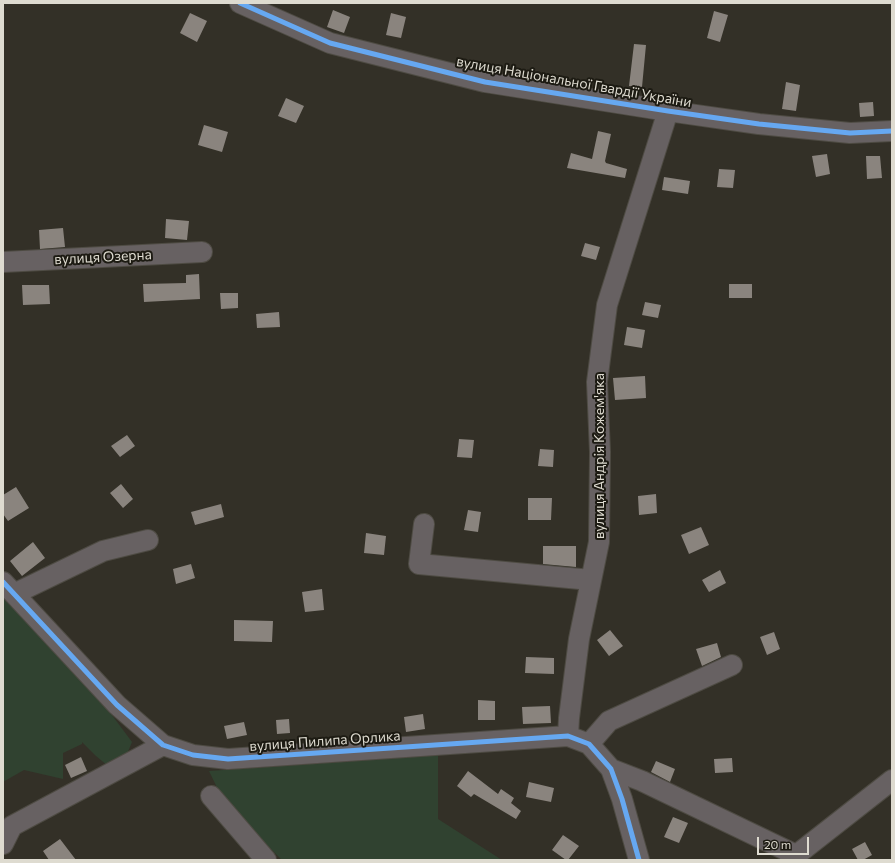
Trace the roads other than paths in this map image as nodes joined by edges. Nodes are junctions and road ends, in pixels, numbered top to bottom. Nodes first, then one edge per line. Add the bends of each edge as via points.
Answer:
1 (240, 3) edge
2 (668, 111) junction
3 (892, 131) edge
4 (202, 252) dead end
5 (3, 262) edge
6 (424, 524) dead end
7 (148, 540) dead end
8 (591, 580) junction
9 (8, 588) edge
10 (732, 665) dead end
11 (568, 736) junction
12 (589, 744) junction
13 (162, 745) junction
14 (611, 769) junction
15 (892, 780) edge
16 (211, 796) dead end
17 (3, 844) edge
18 (793, 857) edge
19 (266, 860) edge
20 (639, 860) edge

1 - 2 street, вулиця Національної Гвардії України via 330,43 485,82
2 - 3 street, вулиця Національної Гвардії України via 759,124 850,132
2 - 8 street, вулиця Андрія Кожем'яка via 607,305 597,382 600,542
4 - 5 street, вулиця Озерна
6 - 8 street via 419,564
7 - 9 street via 103,551
8 - 11 street, вулиця Андрія Кожем'яка via 579,639
9 - 13 street, вулиця Пилипа Орлика via 117,705
10 - 12 street via 609,721
11 - 12 street, вулиця Пилипа Орлика
11 - 13 street, вулиця Пилипа Орлика via 228,759 193,755
12 - 14 street, вулиця Пилипа Орлика
13 - 17 street via 12,826
14 - 18 street via 642,781
14 - 20 street, вулиця Пилипа Орлика
15 - 18 street
16 - 19 street

